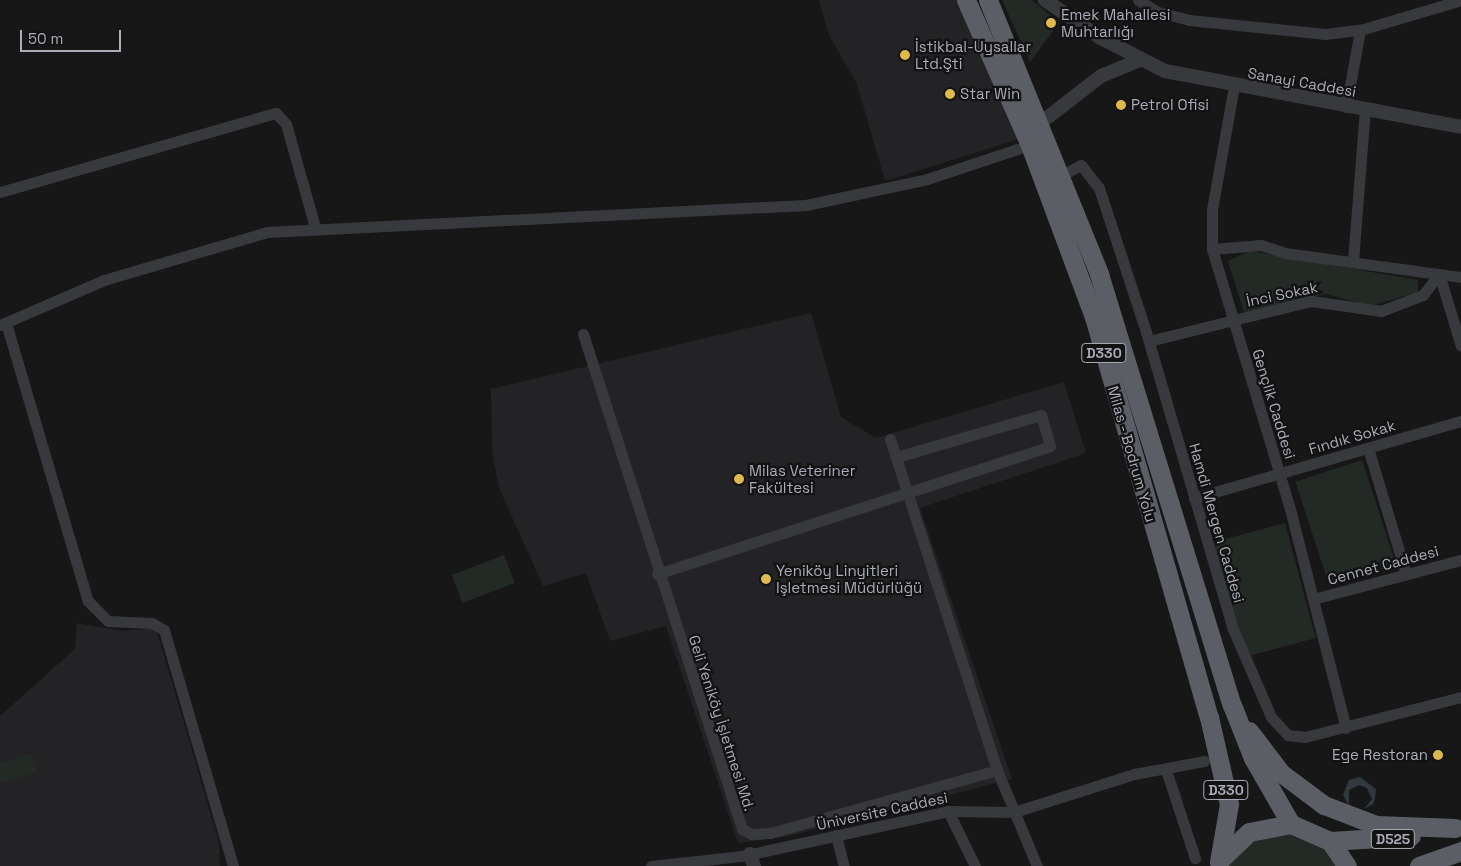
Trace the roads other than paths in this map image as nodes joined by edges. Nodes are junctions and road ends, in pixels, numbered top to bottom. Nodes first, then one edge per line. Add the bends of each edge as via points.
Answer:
1 (966, 0) edge
2 (988, 0) edge
3 (1045, 0) edge
4 (1138, 0) edge
5 (1455, 2) edge
6 (1360, 30) junction
7 (1140, 60) junction
8 (1234, 86) junction
9 (1346, 107) junction
10 (1365, 110) junction
11 (1038, 124) junction
12 (1461, 127) edge
13 (1030, 145) junction
14 (1062, 175) junction
15 (0, 192) edge
16 (315, 227) junction
17 (1212, 248) junction
18 (1353, 261) junction
19 (1439, 274) junction
20 (1461, 277) edge
21 (1233, 320) junction
22 (3, 324) edge
23 (583, 334) dead end
24 (1149, 341) junction
25 (1461, 346) edge
26 (1461, 421) edge
27 (890, 438) dead end
28 (1368, 448) junction
29 (896, 457) junction
30 (1280, 473) junction
31 (908, 494) junction
32 (1194, 498) junction
33 (1461, 560) edge
34 (657, 574) junction
35 (1406, 574) junction
36 (1313, 599) junction
37 (1461, 697) edge
38 (1232, 705) junction
39 (1346, 728) junction
40 (1204, 761) dead end
41 (997, 770) junction
42 (1166, 770) junction
43 (948, 811) junction
44 (1014, 812) junction
45 (1291, 824) junction
46 (1458, 827) edge
47 (836, 835) junction
48 (1330, 841) junction
49 (1459, 852) edge
50 (1195, 858) dead end
51 (752, 860) edge
52 (1218, 864) edge
53 (233, 866) edge
54 (651, 866) edge
55 (658, 866) edge
56 (844, 866) edge
57 (975, 866) edge
58 (1037, 866) edge
59 (1348, 866) edge
60 (1419, 866) edge
61 (1432, 866) edge

1 - 13 highway, Milas - Bodrum Yolu / D330
2 - 11 highway, Milas - Bodrum Yolu / D330
3 - 7 street, Sanayi Caddesi
4 - 6 street via 1158,12 1205,23 1301,32
5 - 6 street
6 - 9 street
7 - 8 street, Sanayi Caddesi via 1179,75
7 - 11 street via 1102,76
8 - 9 street, Sanayi Caddesi
8 - 17 street, Gençlik Caddesi via 1212,210
9 - 10 street, Sanayi Caddesi
10 - 12 street, Sanayi Caddesi
10 - 18 street
11 - 14 highway, Milas - Bodrum Yolu / D330
13 - 16 street via 927,179 806,205
13 - 52 highway, Milas - Bodrum Yolu / D330 via 1094,317 1208,717 1229,804
14 - 24 street, Hamdi Mergen Caddesi via 1081,165 1093,177
14 - 38 highway, Milas - Bodrum Yolu / D330 via 1102,282
15 - 16 street via 276,113 286,124
16 - 22 street via 267,232 187,254 74,291
17 - 18 street, İnci Sokak via 1261,245 1286,253
17 - 21 street, Gençlik Caddesi
18 - 19 street, İnci Sokak
19 - 20 street, İnci Sokak
19 - 21 street, İnci Sokak via 1423,295 1381,310 1319,300
19 - 25 street
21 - 24 street, İnci Sokak
21 - 30 street, Gençlik Caddesi
22 - 53 street via 88,601 108,621 152,623 164,630
23 - 34 street, Geli Yeniköy İşletmesi Md.
24 - 32 street, Hamdi Mergen Caddesi
26 - 28 street, Fındık Sokak
27 - 29 street
28 - 30 street, Fındık Sokak
28 - 35 street
29 - 31 street
29 - 31 street via 1041,415 1050,446
30 - 32 street, Fındık Sokak
30 - 36 street, Gençlik Caddesi
31 - 34 street
31 - 41 street
32 - 39 street, Hamdi Mergen Caddesi via 1241,653 1271,717 1295,737
33 - 35 street, Cennet Caddesi
34 - 41 street, Geli Yeniköy İşletmesi Md. via 739,825 747,833 770,833
35 - 36 street, Cennet Caddesi
36 - 39 street, Gençlik Caddesi
37 - 39 street, Hamdi Mergen Caddesi
38 - 45 highway via 1268,790
38 - 46 highway via 1281,773 1324,805 1376,825
40 - 42 street, Üniversite Caddesi
41 - 44 street
42 - 44 street, Üniversite Caddesi via 1134,774
42 - 50 street
43 - 44 street, Üniversite Caddesi
43 - 47 street, Üniversite Caddesi
43 - 57 street
44 - 58 street
45 - 48 highway
45 - 52 highway via 1248,832
46 - 48 highway, D525 via 1390,839
47 - 51 street, Üniversite Caddesi
47 - 56 street
48 - 59 highway
49 - 60 highway, D525
49 - 61 highway
51 - 55 street, Üniversite Caddesi
54 - 55 street, Üniversite Caddesi

